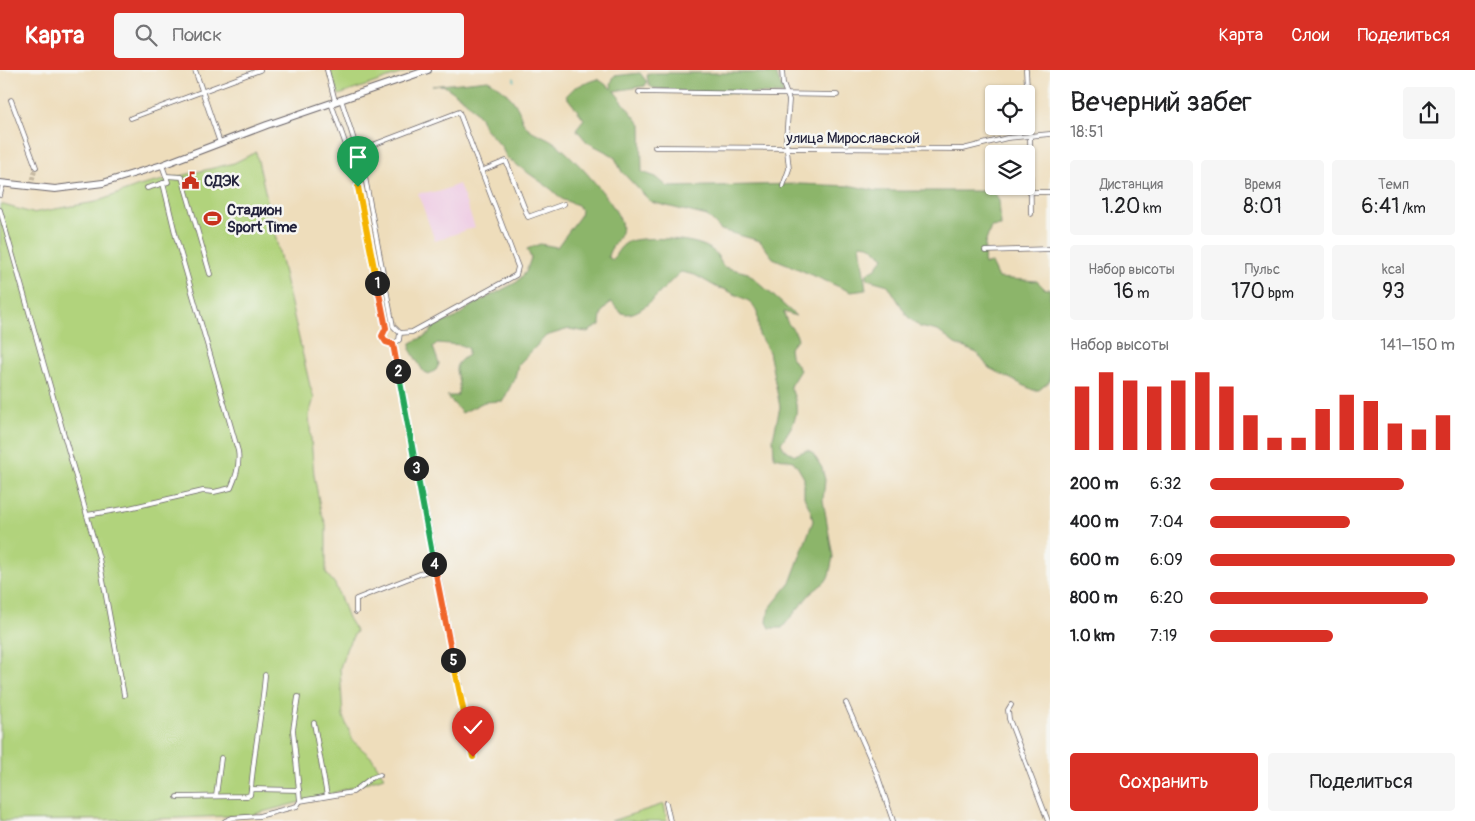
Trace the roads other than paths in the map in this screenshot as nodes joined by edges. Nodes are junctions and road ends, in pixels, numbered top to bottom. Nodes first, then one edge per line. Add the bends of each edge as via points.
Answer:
1 (195, 70) edge
2 (260, 70) edge
3 (327, 70) edge
4 (428, 70) edge
5 (782, 70) edge
6 (1026, 70) edge
7 (1027, 85) edge
8 (202, 92) junction
9 (639, 92) dead end
10 (787, 94) junction
11 (837, 94) dead end
12 (11, 100) dead end
13 (336, 101) junction
14 (131, 118) dead end
15 (1050, 134) edge
16 (1030, 136) junction
17 (220, 143) junction
18 (1030, 145) edge
19 (655, 147) dead end
20 (788, 149) junction
21 (357, 151) junction
22 (360, 159) junction
23 (352, 162) junction
24 (162, 165) junction
25 (36, 166) tunnel mouth
26 (481, 171) junction
27 (166, 176) junction
28 (365, 177) junction
29 (356, 178) junction
30 (163, 183) junction
31 (1, 184) edge
32 (783, 186) dead end
33 (147, 188) dead end
34 (1035, 192) edge
35 (1050, 192) edge
36 (0, 195) edge
37 (1030, 195) edge
38 (564, 204) dead end
39 (0, 210) edge
40 (1031, 214) dead end
41 (1050, 249) edge
42 (985, 251) dead end
43 (210, 274) dead end
44 (393, 326) junction
45 (386, 328) junction
46 (400, 334) junction
47 (393, 344) junction
48 (87, 515) junction
49 (435, 568) junction
50 (356, 612) dead end
51 (266, 675) dead end
52 (124, 695) dead end
53 (298, 697) dead end
54 (846, 703) dead end
55 (1011, 705) dead end
56 (314, 723) dead end
57 (473, 757) dead end
58 (222, 758) dead end
59 (380, 775) dead end
60 (251, 789) junction
61 (299, 790) junction
62 (178, 796) dead end
63 (216, 796) junction
64 (327, 796) junction
65 (300, 801) junction
66 (666, 803) dead end
67 (225, 821) edge
68 (670, 821) edge
69 (893, 821) edge
70 (1048, 821) edge

1 - 8 street
2 - 8 street
3 - 13 street
4 - 13 main road
5 - 10 street
6 - 7 street
8 - 14 street
8 - 17 street
9 - 10 street
10 - 11 street
10 - 20 street
12 - 25 street
13 - 17 main road
13 - 21 street
13 - 23 street
15 - 16 street, улица Мирославской
16 - 18 street
16 - 20 street, улица Мирославской via 963,149
17 - 24 main road
19 - 20 street, улица Мирославской
20 - 32 street via 789,169
21 - 22 street
21 - 26 street via 458,112
22 - 23 street
22 - 28 street via 368,166
23 - 29 street via 350,172
24 - 27 street
24 - 31 main road via 75,188 39,189
26 - 38 street via 506,161 528,217
26 - 46 street via 518,273 412,332
27 - 30 street via 168,182
27 - 43 street via 182,177
28 - 29 street
28 - 44 street
29 - 45 street
30 - 33 street
30 - 48 street via 238,450 234,480 231,488 224,491 203,491
31 - 36 street
34 - 35 street
37 - 40 street
39 - 48 street
41 - 42 street
44 - 45 street
44 - 46 street
45 - 47 street via 383,338
46 - 47 street via 399,340
47 - 49 street
48 - 52 street via 100,558
49 - 50 street via 356,598
49 - 57 street
51 - 60 street
53 - 61 street via 293,730
54 - 69 street
55 - 70 street via 1008,719
56 - 64 street
58 - 63 street
59 - 64 street via 353,792
60 - 61 street
60 - 63 street via 247,796
61 - 65 street
62 - 63 street
64 - 65 street
65 - 67 street via 294,808
66 - 68 street

